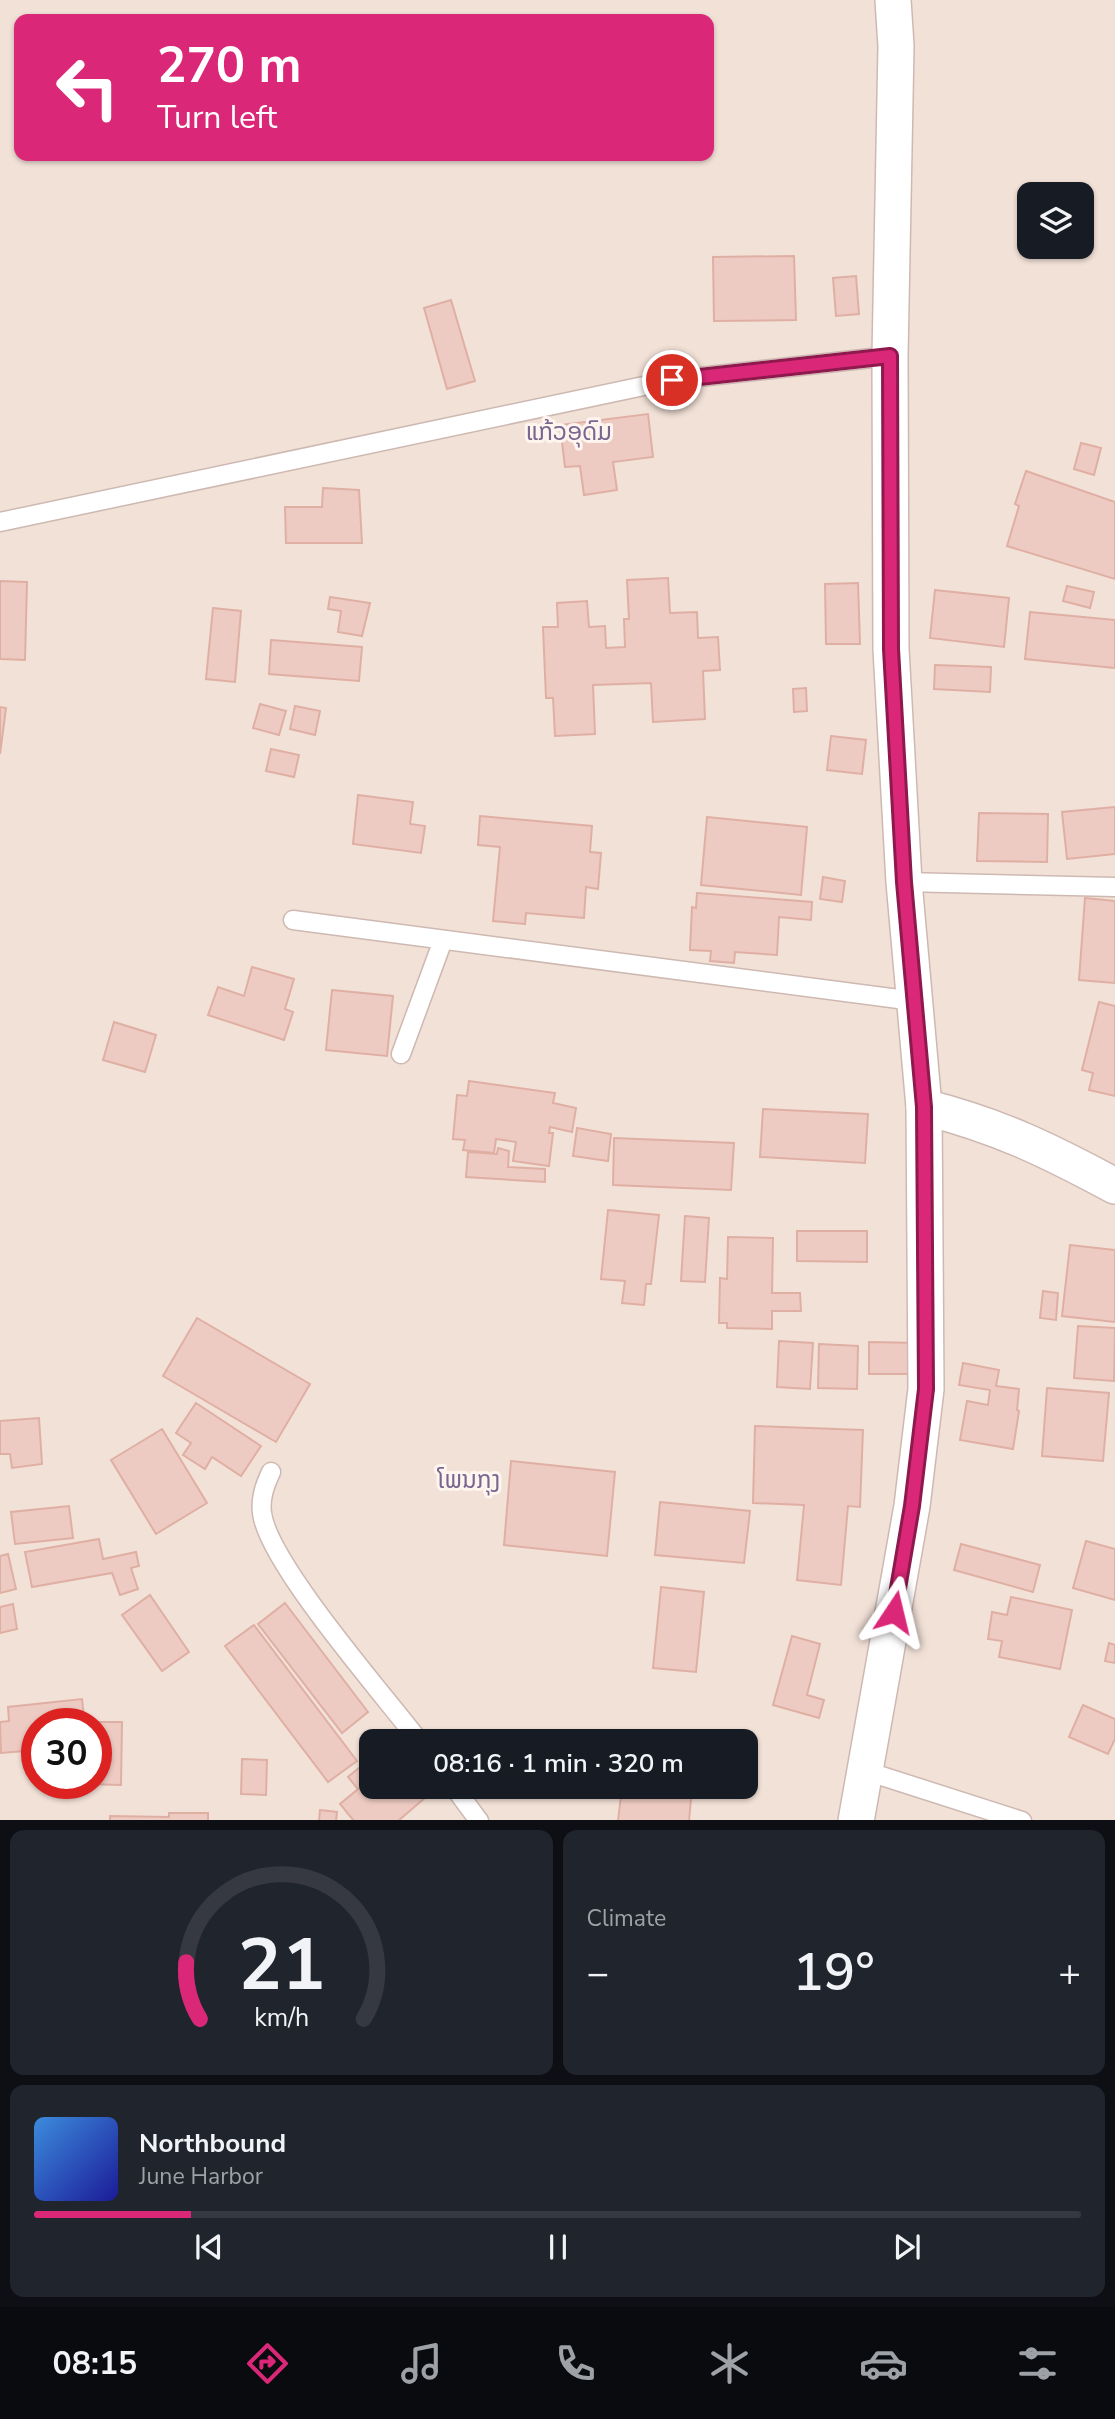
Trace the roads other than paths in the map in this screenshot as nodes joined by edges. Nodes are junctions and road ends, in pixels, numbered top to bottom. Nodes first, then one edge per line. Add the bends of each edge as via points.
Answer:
1 (893, 0) edge
2 (890, 356) junction
3 (0, 522) edge
4 (904, 882) junction
5 (1115, 887) edge
6 (293, 920) dead end
7 (443, 940) junction
8 (914, 1000) junction
9 (401, 1054) dead end
10 (924, 1107) junction
11 (1115, 1186) edge
12 (271, 1472) dead end
13 (410, 1729) edge
14 (866, 1771) junction
15 (463, 1799) edge
16 (478, 1820) edge
17 (856, 1820) edge
18 (1019, 1820) edge

1 - 2 street
2 - 3 lane via 672,380
2 - 4 street via 891,649
4 - 5 lane
4 - 8 street
6 - 7 lane
7 - 8 lane
7 - 9 lane
8 - 10 street
10 - 11 street via 1039,1145
10 - 14 street via 926,1389 912,1506
12 - 13 lane via 261,1502 271,1539 296,1581
14 - 17 street
14 - 18 lane
15 - 16 lane

